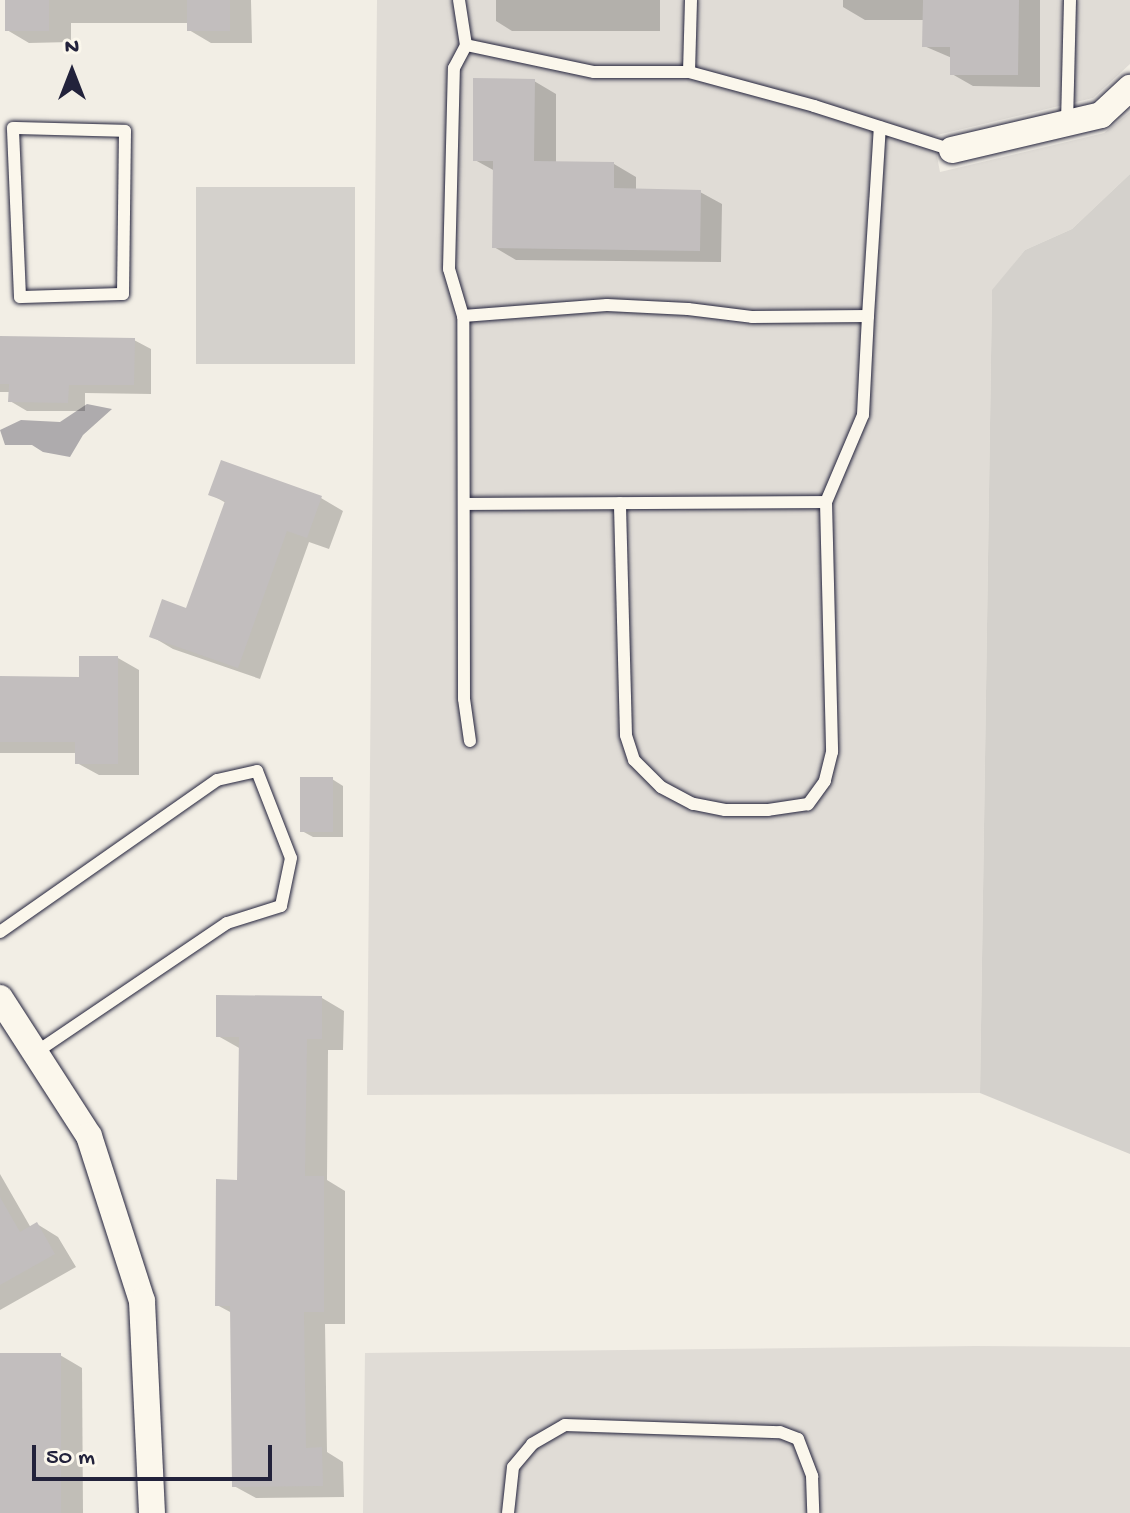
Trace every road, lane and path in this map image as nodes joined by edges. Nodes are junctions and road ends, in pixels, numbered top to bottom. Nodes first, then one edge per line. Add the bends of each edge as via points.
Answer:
1 (459, 0) edge
2 (691, 0) edge
3 (1070, 0) edge
4 (466, 45) junction
5 (689, 72) junction
6 (1130, 88) edge
7 (1067, 123) junction
8 (880, 127) junction
9 (952, 150) joint
10 (14, 206) junction
11 (0, 207) edge
12 (463, 316) junction
13 (868, 316) junction
14 (826, 502) junction
15 (620, 503) junction
16 (465, 504) junction
17 (470, 741) dead end
18 (0, 932) edge
19 (0, 998) edge
20 (35, 1053) junction
21 (152, 1513) edge
22 (508, 1513) edge
23 (813, 1513) edge

1 - 4 lane
2 - 5 lane
3 - 7 lane
4 - 5 lane via 594,72
4 - 12 lane via 454,68 449,196 449,269
5 - 8 lane
6 - 7 street via 1101,115
7 - 9 street
8 - 9 lane
8 - 13 lane
10 - 10 lane via 20,297 123,294 125,131 13,128
10 - 11 lane
12 - 13 lane via 607,305 752,317
12 - 16 lane
13 - 14 lane via 863,415
14 - 15 lane
14 - 15 lane via 832,752 825,781 808,804 768,810 693,804 661,787 634,760 626,735
15 - 16 lane
16 - 17 lane via 464,699
18 - 20 lane via 217,780 257,771 291,858 281,906 227,923
19 - 20 street
20 - 21 street via 89,1136 142,1301
22 - 23 lane via 513,1467 532,1444 565,1425 780,1432 798,1439 812,1476

